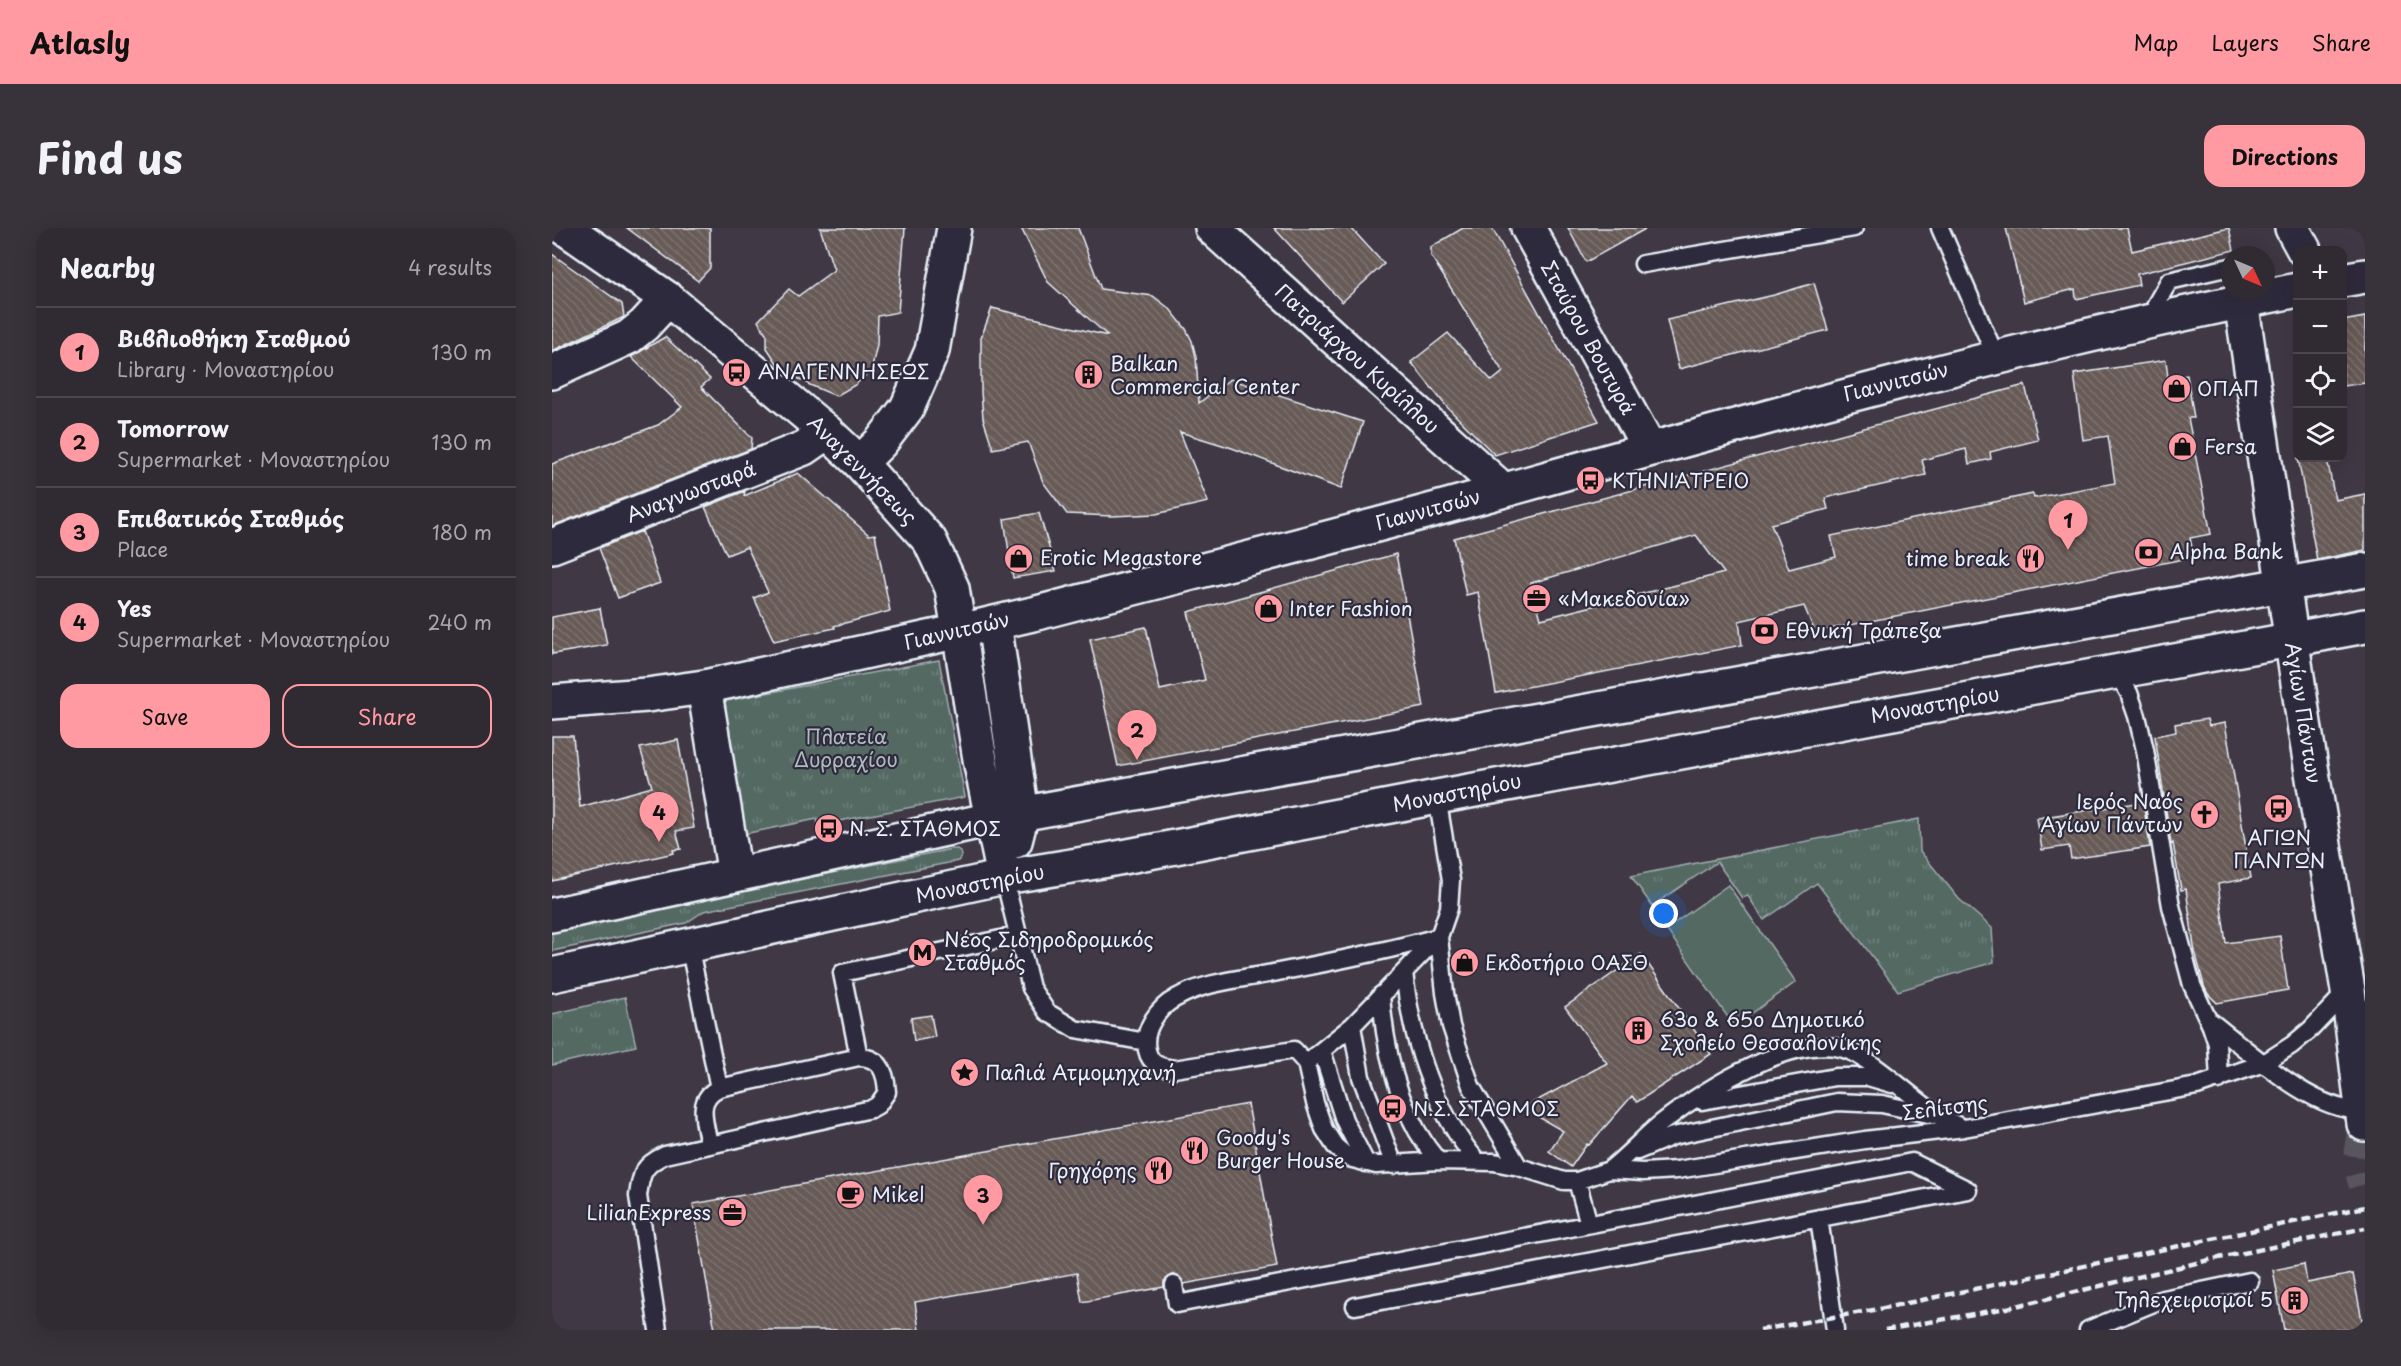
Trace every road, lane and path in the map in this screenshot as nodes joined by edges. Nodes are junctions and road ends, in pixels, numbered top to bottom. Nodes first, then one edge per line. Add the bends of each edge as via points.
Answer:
1 (954, 228) edge
2 (1212, 228) edge
3 (1528, 228) edge
4 (1854, 228) edge
5 (1940, 228) edge
6 (2292, 228) edge
7 (575, 232) edge
8 (2302, 246) edge
9 (1642, 264) dead end
10 (2221, 269) edge
11 (2365, 276) edge
12 (2347, 279) edge
13 (2293, 291) edge
14 (668, 299) junction
15 (2241, 301) junction
16 (2156, 304) dead end
17 (1996, 357) junction
18 (552, 372) edge
19 (827, 432) junction
20 (1649, 448) junction
21 (860, 463) junction
22 (1503, 490) junction
23 (552, 546) edge
24 (2365, 570) edge
25 (2283, 586) junction
26 (994, 623) junction
27 (2365, 626) edge
28 (960, 631) junction
29 (2292, 640) junction
30 (2117, 672) junction
31 (704, 687) junction
32 (552, 702) edge
33 (1437, 797) junction
34 (1007, 817) junction
35 (735, 875) junction
36 (1004, 877) junction
37 (552, 915) edge
38 (1019, 934) junction
39 (1439, 937) junction
40 (688, 945) junction
41 (1404, 972) junction
42 (552, 975) edge
43 (2357, 989) edge
44 (1381, 995) junction
45 (2209, 1020) junction
46 (1352, 1026) junction
47 (1146, 1042) junction
48 (1322, 1052) junction
49 (859, 1057) junction
50 (1306, 1063) junction
51 (2264, 1063) junction
52 (2219, 1080) junction
53 (719, 1088) junction
54 (1904, 1089) junction
55 (1687, 1105) junction
56 (1940, 1117) junction
57 (2363, 1117) edge
58 (1964, 1128) junction
59 (710, 1144) junction
60 (1438, 1161) junction
61 (1477, 1161) junction
62 (1366, 1163) junction
63 (1394, 1165) junction
64 (1614, 1166) junction
65 (1519, 1167) junction
66 (1577, 1181) junction
67 (1819, 1218) junction
68 (1589, 1224) junction
69 (2250, 1281) dead end
70 (1174, 1285) dead end
71 (1355, 1306) dead end
72 (658, 1330) edge
73 (1835, 1330) edge
74 (2088, 1330) edge

1 - 21 main road via 932,351 907,408
2 - 22 main road, Πατριάρχου Κυρίλλου
3 - 20 main road, Σταύρου Βουτυρά
4 - 9 lane
5 - 17 lane
6 - 8 main road
7 - 14 main road, Αναγεννήσεως
10 - 16 lane via 2169,281
11 - 12 main road
13 - 15 main road, Γιαννιτσών
14 - 18 main road via 629,337
14 - 19 main road, Αναγεννήσεως
15 - 17 main road, Γιαννιτσών
15 - 25 main road, Αγίων Πάντων
17 - 20 main road, Γιαννιτσών
19 - 21 main road, Αναγεννήσεως
19 - 23 main road, Αναγνωσταρά via 804,448
20 - 22 main road, Γιαννιτσών
21 - 28 main road, Αναγεννήσεως via 930,542 952,588
22 - 26 main road, Γιαννιτσών
24 - 25 main road
25 - 29 main road, Αγίων Πάντων
25 - 34 main road
26 - 28 main road, Γιαννιτσών
26 - 34 main road
27 - 29 main road, Μοναστηρίου
28 - 31 main road, Γιαννιτσών
28 - 34 main road, Αναγεννήσεως via 981,765
29 - 30 main road, Μοναστηρίου
29 - 43 main road, Αγίων Πάντων
30 - 33 main road, Μοναστηρίου
30 - 45 lane via 2137,716 2174,916 2192,985
31 - 32 main road, Γιαννιτσών
31 - 35 main road
33 - 36 main road, Μοναστηρίου
33 - 39 lane via 1451,880 1449,908
34 - 35 main road
34 - 36 main road
35 - 37 main road
36 - 38 lane
36 - 40 main road, Μοναστηρίου
38 - 47 lane via 1031,988 1047,1012 1075,1029
38 - 49 lane via 842,973
39 - 41 lane
39 - 47 lane via 1189,992 1160,1011
39 - 65 lane via 1455,1042 1471,1086
40 - 42 main road, Μοναστηρίου
40 - 53 lane
41 - 44 lane
41 - 61 lane via 1411,1021 1435,1090 1454,1130
43 - 51 lane, Σελίτσης via 2302,1037
43 - 57 main road, Αγίων Πάντων
44 - 46 lane
44 - 60 lane via 1385,1037 1400,1090 1417,1131
45 - 51 lane
45 - 52 lane via 2217,1044
46 - 48 lane
46 - 63 lane via 1362,1077
47 - 50 lane via 1153,1062 1168,1068 1294,1050
48 - 50 lane
48 - 62 lane via 1344,1120
49 - 53 lane
49 - 59 lane via 875,1060 885,1073 887,1092 878,1105
50 - 62 lane via 1319,1117 1331,1142 1349,1158
51 - 52 lane, Σελίτσης
51 - 57 lane via 2324,1103
52 - 58 lane, Σελίτσης
53 - 59 lane via 706,1097 703,1105
54 - 55 lane via 1868,1077 1835,1077
54 - 55 lane via 1852,1052 1813,1046 1771,1057
54 - 56 lane
55 - 64 lane
56 - 58 lane
56 - 64 lane via 1882,1104 1829,1103 1673,1136 1641,1148
58 - 64 lane, Σελίτσης via 1677,1170 1643,1172
59 - 72 lane via 650,1161 640,1176 638,1196
60 - 61 lane, Σελίτσης
60 - 63 lane, Σελίτσης
61 - 65 lane, Σελίτσης
62 - 63 lane, Σελίτσης
64 - 66 lane, Σελίτσης
65 - 66 lane, Σελίτσης
66 - 68 lane
67 - 68 lane via 1968,1190 1911,1162
67 - 71 lane
67 - 73 lane
68 - 70 lane via 1177,1304
69 - 74 lane via 2163,1299

